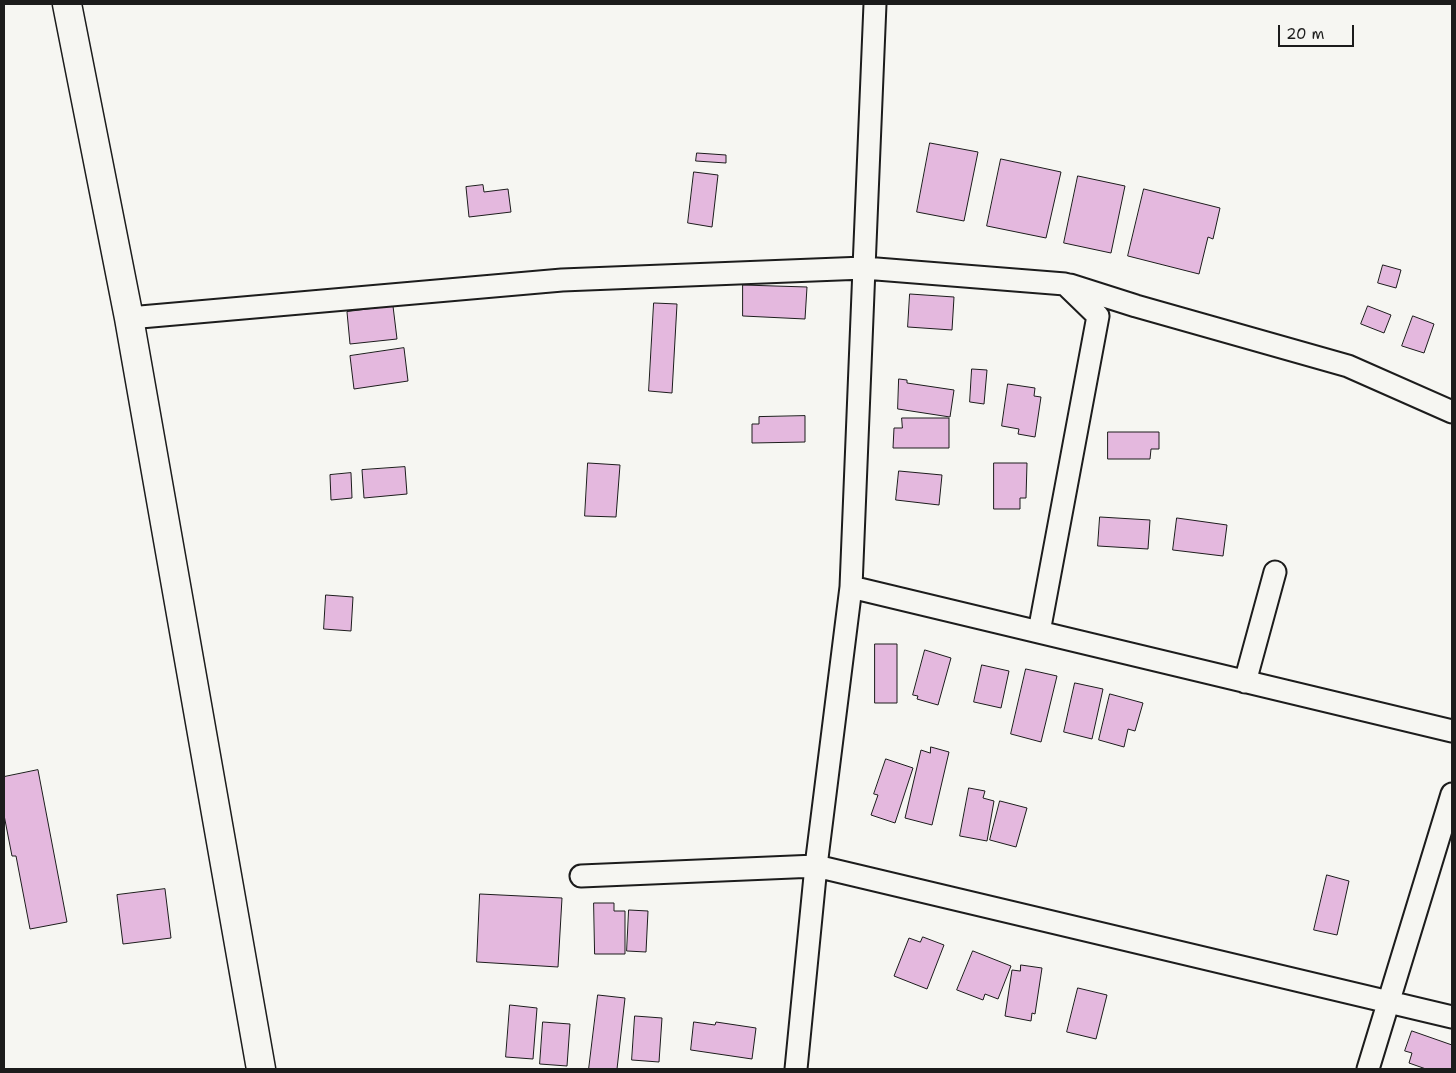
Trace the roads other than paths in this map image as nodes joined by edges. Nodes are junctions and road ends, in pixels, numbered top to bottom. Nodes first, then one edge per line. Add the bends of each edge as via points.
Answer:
1 (67, 4) edge
2 (875, 4) edge
3 (864, 268) junction
4 (1066, 284) junction
5 (129, 318) junction
6 (1452, 412) edge
7 (1275, 572) dead end
8 (851, 587) junction
9 (1039, 632) junction
10 (1245, 682) junction
11 (1452, 731) edge
12 (1452, 794) edge
13 (816, 866) junction
14 (581, 876) dead end
15 (1389, 1002) junction
16 (1452, 1018) edge
17 (261, 1069) edge
18 (796, 1069) edge
19 (1368, 1069) edge

1 - 5 street
2 - 3 street
3 - 4 street
3 - 5 street via 562,280
3 - 8 street
4 - 6 street via 1348,366
4 - 9 street via 1098,316
5 - 17 street
7 - 10 street
8 - 9 street
8 - 13 street
9 - 10 street
10 - 11 street
12 - 15 street
13 - 14 street
13 - 15 street
13 - 18 street
15 - 16 street
15 - 19 street

